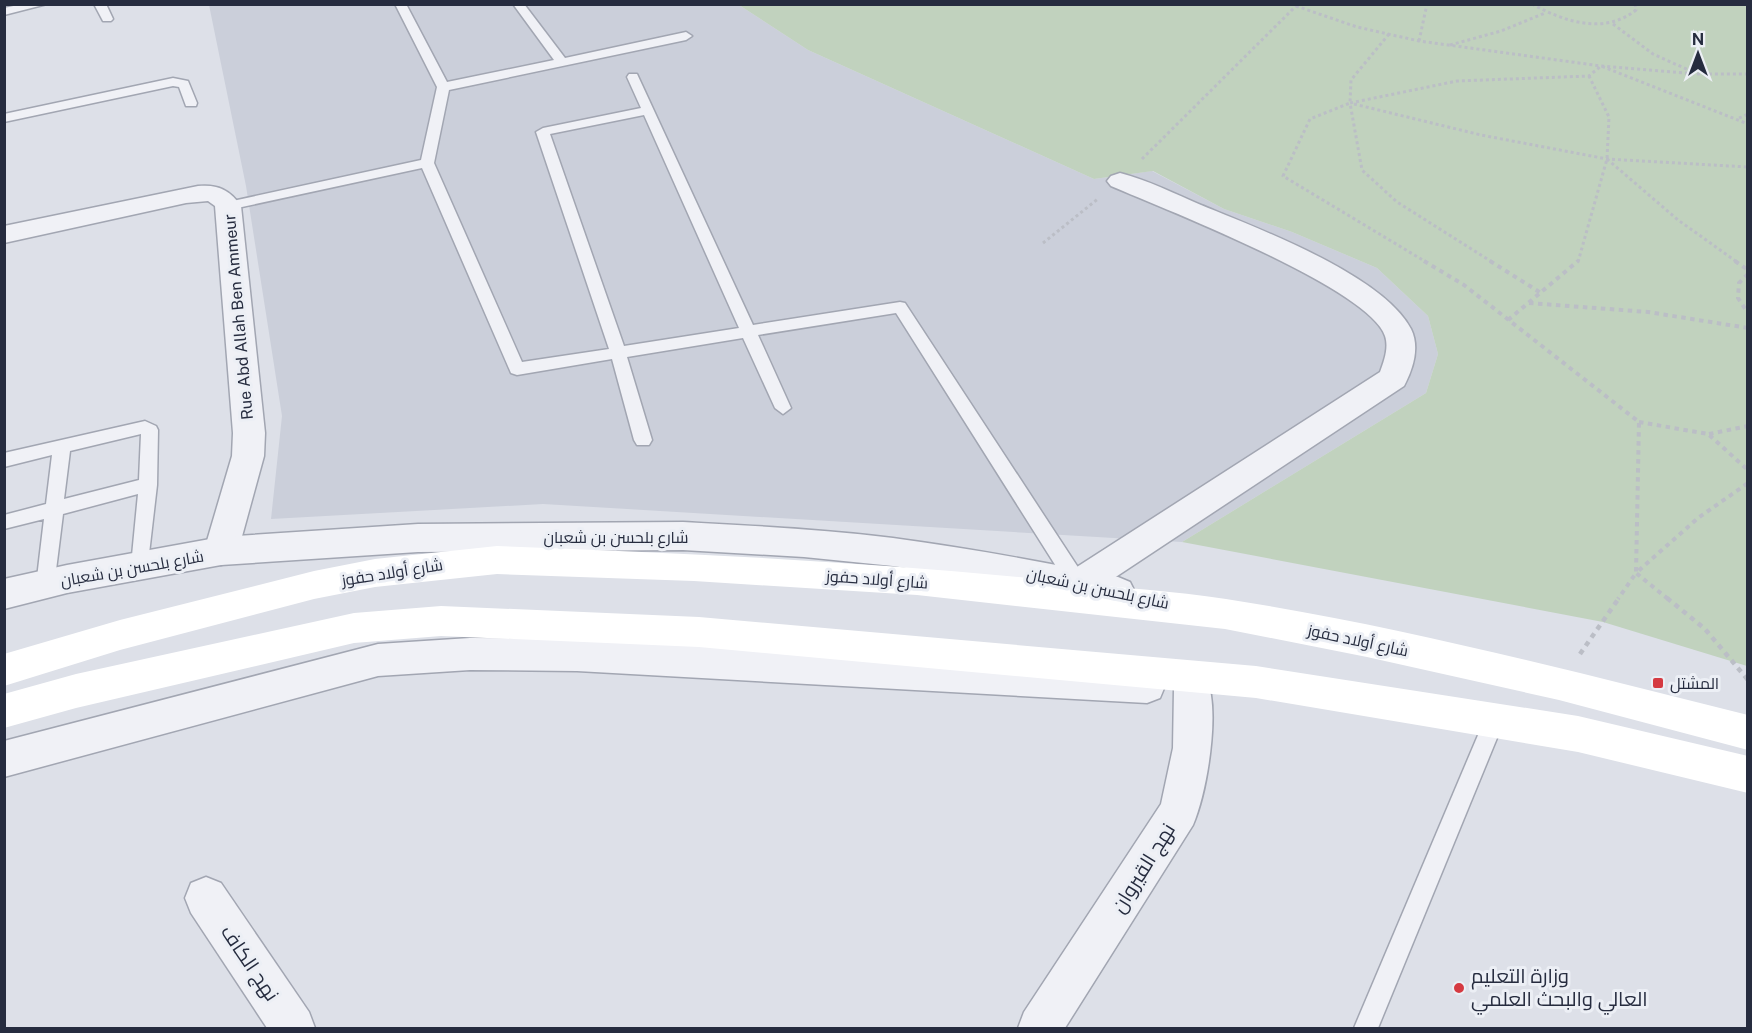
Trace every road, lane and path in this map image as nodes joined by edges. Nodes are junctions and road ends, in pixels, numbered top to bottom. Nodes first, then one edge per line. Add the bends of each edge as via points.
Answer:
1 (42, 4) edge
2 (100, 4) edge
3 (400, 4) edge
4 (518, 4) edge
5 (1426, 4) edge
6 (1532, 4) edge
7 (1635, 4) edge
8 (1297, 5) edge
9 (4, 12) edge
10 (1546, 12) junction
11 (107, 19) dead end
12 (1612, 23) junction
13 (1389, 34) junction
14 (686, 36) dead end
15 (1419, 41) junction
16 (1448, 45) junction
17 (561, 62) junction
18 (1601, 66) junction
19 (1697, 74) junction
20 (1748, 74) edge
21 (1589, 76) junction
22 (633, 77) dead end
23 (443, 87) junction
24 (191, 103) dead end
25 (1350, 103) junction
26 (649, 110) junction
27 (1748, 114) edge
28 (4, 118) edge
29 (1738, 118) junction
30 (1748, 124) edge
31 (1607, 159) junction
32 (427, 163) junction
33 (1748, 167) edge
34 (1120, 181) junction
35 (228, 206) junction
36 (4, 235) edge
37 (1043, 243) dead end
38 (1748, 272) edge
39 (1541, 293) junction
40 (1528, 303) junction
41 (1748, 313) edge
42 (1508, 320) junction
43 (1748, 328) edge
44 (748, 332) junction
45 (618, 353) junction
46 (783, 408) dead end
47 (1639, 422) junction
48 (1748, 426) edge
49 (1708, 434) junction
50 (644, 440) dead end
51 (62, 446) junction
52 (4, 460) edge
53 (1748, 470) edge
54 (1748, 483) edge
55 (148, 485) junction
56 (54, 510) junction
57 (4, 522) edge
58 (222, 551) junction
59 (140, 566) junction
60 (1636, 573) junction
61 (4, 576) edge
62 (57, 578) junction
63 (1078, 584) junction
64 (4, 594) edge
65 (1225, 614) junction
66 (4, 670) edge
67 (1748, 680) edge
68 (1256, 682) junction
69 (1559, 684) junction
70 (1193, 689) junction
71 (4, 711) edge
72 (1494, 721) junction
73 (1748, 733) edge
74 (4, 759) edge
75 (1748, 775) edge
76 (206, 898) dead end
77 (1049, 1025) edge
78 (293, 1029) edge
79 (1366, 1029) edge

1 - 9 lane
2 - 11 lane
3 - 23 lane
4 - 17 lane
5 - 15 path
6 - 10 path
7 - 12 path via 1636,10 1628,18
8 - 13 path via 1356,27
8 - 34 path
10 - 12 path via 1583,22
10 - 16 path via 1501,31
12 - 19 path via 1653,54
13 - 15 path
13 - 25 path via 1351,80
14 - 17 lane
15 - 16 path
16 - 18 path
17 - 23 lane
18 - 19 path
18 - 21 path
18 - 29 path
19 - 20 path
21 - 25 path via 1457,81
21 - 31 path via 1609,117
22 - 26 lane
23 - 32 lane
24 - 28 lane via 184,84 173,82
25 - 31 path via 1480,135
25 - 39 path via 1362,170 1397,202
25 - 42 path via 1310,119 1283,176 1464,285
26 - 44 lane
26 - 45 lane via 543,132
27 - 29 path
29 - 30 path
31 - 33 path
31 - 38 path via 1678,220
31 - 39 path via 1578,262
32 - 35 lane
32 - 45 lane via 518,369
34 - 37 path
34 - 63 street via 1351,286 1379,308 1397,329 1402,351 1393,378
35 - 36 street, Rue Abd Allah Ben Ammeur via 216,194 186,195
35 - 58 street, Rue Abd Allah Ben Ammeur via 249,433 248,456
38 - 41 path via 1738,283 1738,298
39 - 40 path
40 - 42 path
40 - 43 path via 1648,312
42 - 47 path
44 - 45 lane
44 - 46 lane
44 - 63 lane via 900,307
45 - 50 lane
47 - 49 path
47 - 60 path
48 - 49 path
49 - 53 path
51 - 52 lane
51 - 55 lane via 145,427 150,430
51 - 56 lane
54 - 60 path via 1698,518
55 - 56 lane
55 - 59 lane
56 - 57 lane
56 - 62 lane
58 - 59 street, شارع بلحسن بن شعبان
58 - 63 street, شارع بلحسن بن شعبان via 418,538 683,536 893,552 964,561
59 - 62 street, شارع بلحسن بن شعبان
60 - 67 path via 1705,629
60 - 69 path
61 - 62 street
62 - 64 street, شارع بلحسن بن شعبان
63 - 65 street, شارع بلحسن بن شعبان
65 - 66 main road, شارع أولاد حفوز via 917,581 497,560 375,573 314,585 120,635
65 - 69 main road, شارع أولاد حفوز
68 - 70 street
68 - 71 main road via 699,632 441,621 354,628
68 - 72 main road
69 - 73 main road, شارع أولاد حفوز
70 - 74 street via 577,655 422,655 378,660
70 - 77 street, نهج القيروان via 1192,748 1179,812
72 - 75 main road via 1578,734
72 - 79 lane
76 - 78 street, نهج الكاف

